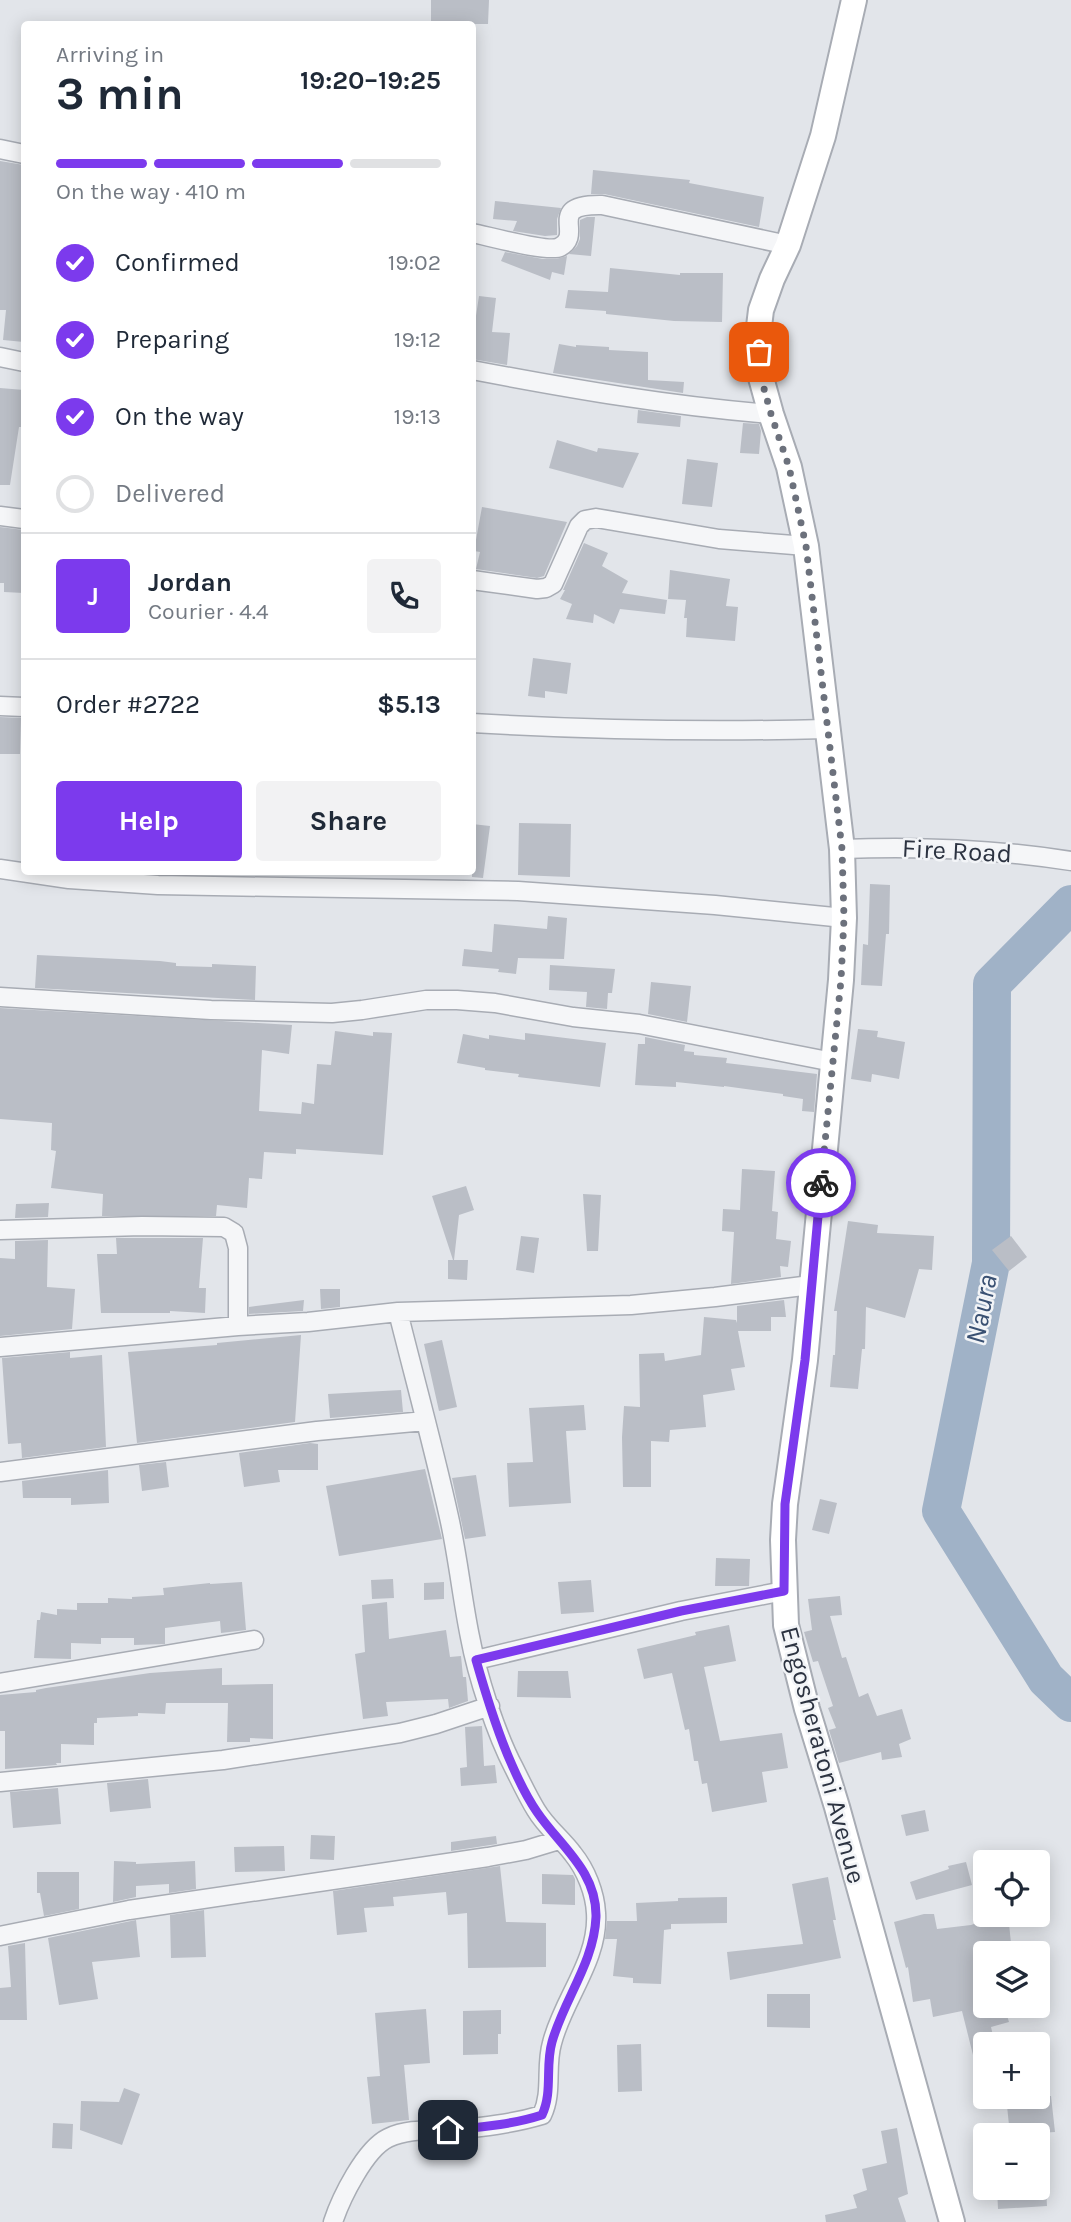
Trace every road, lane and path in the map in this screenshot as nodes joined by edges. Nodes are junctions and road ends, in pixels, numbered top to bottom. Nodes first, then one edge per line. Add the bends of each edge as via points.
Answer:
1 (854, 0) edge
2 (0, 149) edge
3 (21, 153) edge
4 (476, 234) edge
5 (788, 245) junction
6 (0, 357) edge
7 (21, 361) edge
8 (476, 371) edge
9 (771, 414) junction
10 (0, 516) edge
11 (21, 519) edge
12 (806, 546) junction
13 (476, 581) edge
14 (0, 706) edge
15 (21, 708) edge
16 (476, 723) edge
17 (827, 729) junction
18 (842, 849) junction
19 (1071, 861) edge
20 (0, 869) edge
21 (21, 872) edge
22 (41, 875) edge
23 (844, 918) junction
24 (0, 997) edge
25 (833, 1062) junction
26 (0, 1230) edge
27 (811, 1285) junction
28 (398, 1312) junction
29 (238, 1326) junction
30 (0, 1347) edge
31 (425, 1421) junction
32 (0, 1472) edge
33 (784, 1591) junction
34 (254, 1640) dead end
35 (476, 1660) junction
36 (0, 1684) edge
37 (489, 1706) junction
38 (0, 1782) edge
39 (559, 1840) junction
40 (0, 1936) edge
41 (333, 2222) edge
42 (952, 2222) edge

1 - 5 street, Engosheratoni Avenue via 830,111
2 - 3 street
4 - 5 street via 557,248 565,243 569,214 582,204
5 - 9 street, Engosheratoni Avenue via 761,310 758,335 760,374
6 - 7 street
8 - 9 street via 589,392
9 - 12 street, Engosheratoni Avenue via 789,467
10 - 11 street
12 - 13 street via 719,539 596,518 579,526 546,588
12 - 17 street, Engosheratoni Avenue
14 - 15 street
16 - 17 street via 598,730
17 - 18 street, Engosheratoni Avenue
18 - 19 street, Fire Road via 929,847
18 - 23 street, Engosheratoni Avenue
20 - 21 street
22 - 23 street via 158,885 531,892
23 - 25 street, Engosheratoni Avenue
24 - 25 street via 332,1013 457,1000 639,1024
25 - 27 street, Engosheratoni Avenue
26 - 29 street via 223,1227 234,1233 238,1248
27 - 28 street via 631,1305
27 - 33 street, Engosheratoni Avenue via 785,1504
28 - 29 street
28 - 31 street
29 - 30 street
31 - 32 street
31 - 35 street
33 - 35 street
33 - 42 street, Engosheratoni Avenue via 786,1625 807,1709
34 - 36 street
35 - 37 street
37 - 38 street via 400,1733 223,1760
37 - 39 street via 512,1766 536,1811
39 - 40 street via 488,1857 129,1910
39 - 41 street via 587,1879 596,1916 585,1965 552,2042 547,2105 542,2115 494,2126 412,2130 386,2139 363,2162

